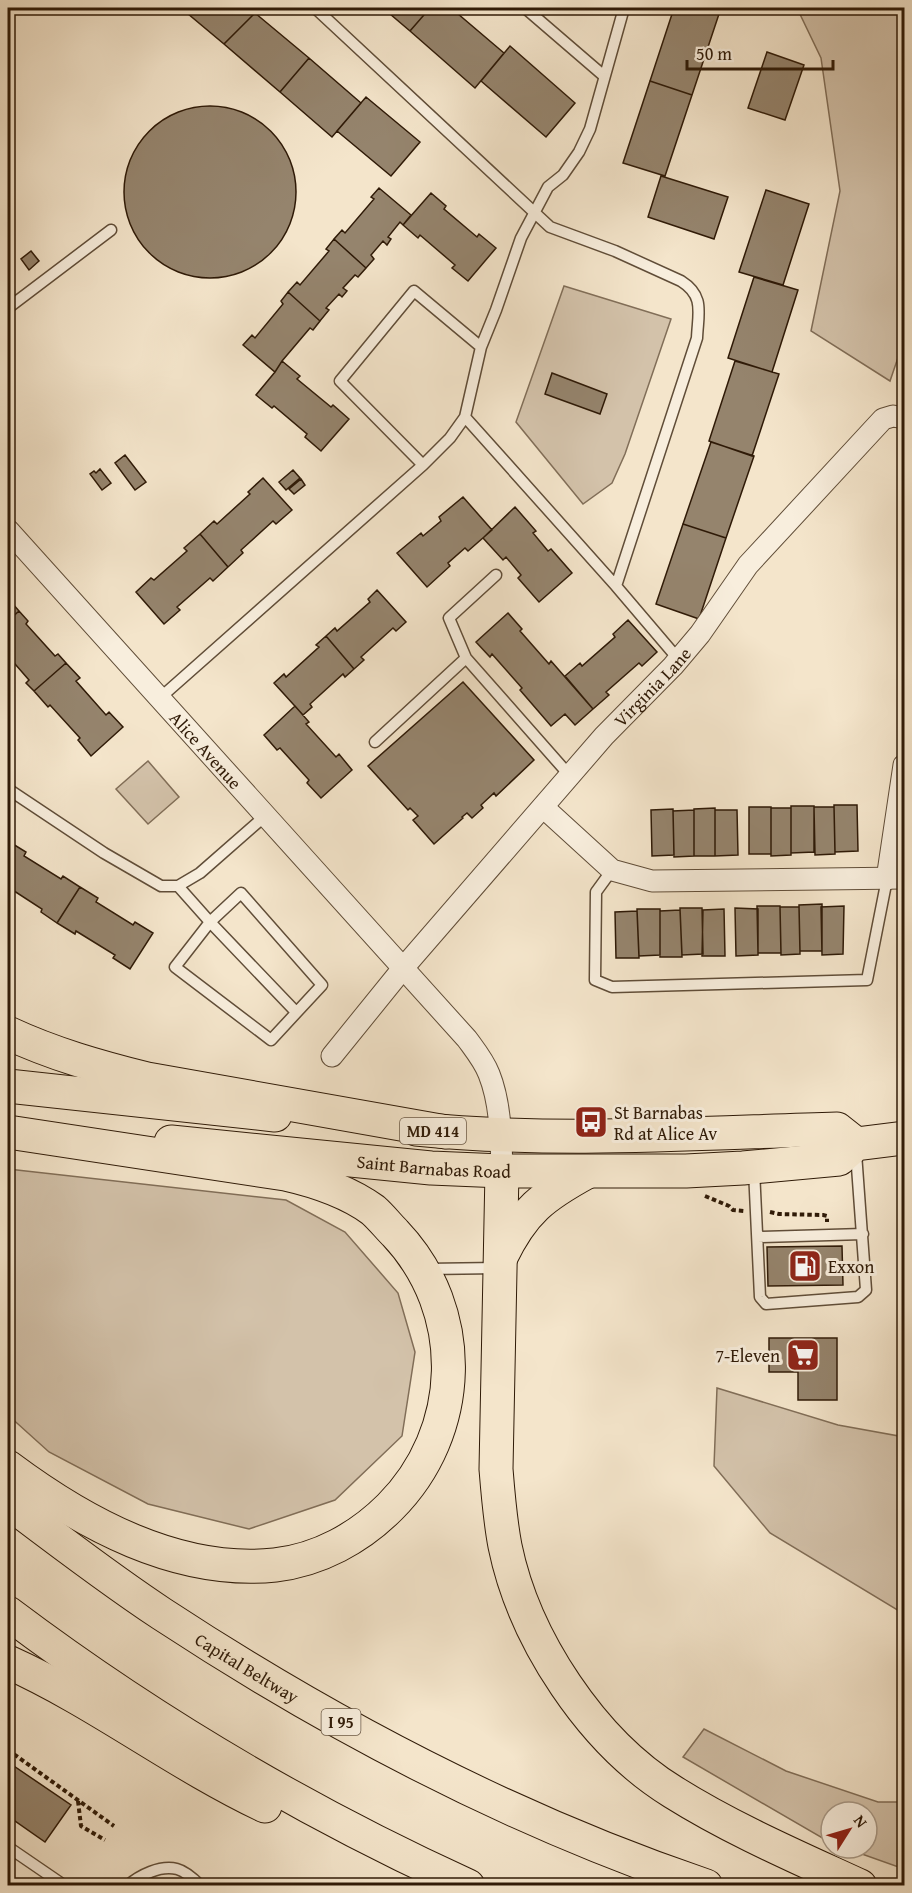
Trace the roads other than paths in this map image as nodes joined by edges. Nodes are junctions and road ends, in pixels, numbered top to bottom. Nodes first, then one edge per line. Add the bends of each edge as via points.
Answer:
1 (315, 8) edge
2 (525, 8) edge
3 (624, 8) edge
4 (604, 76) junction
5 (534, 213) junction
6 (111, 230) dead end
7 (8, 308) edge
8 (481, 347) junction
9 (465, 417) junction
10 (904, 418) edge
11 (423, 465) junction
12 (8, 530) edge
13 (496, 575) dead end
14 (616, 586) junction
15 (466, 658) junction
16 (679, 660) junction
17 (160, 698) junction
18 (375, 742) dead end
19 (904, 774) edge
20 (570, 776) junction
21 (8, 789) edge
22 (543, 807) junction
23 (265, 816) junction
24 (612, 870) junction
25 (896, 878) edge
26 (178, 886) junction
27 (210, 922) junction
28 (404, 967) junction
29 (296, 1012) junction
30 (8, 1033) edge
31 (332, 1056) dead end
32 (8, 1086) edge
33 (8, 1123) edge
34 (8, 1132) edge
35 (446, 1132) junction
36 (501, 1136) junction
37 (904, 1138) edge
38 (856, 1144) junction
39 (754, 1167) junction
40 (502, 1171) junction
41 (587, 1172) junction
42 (863, 1234) junction
43 (758, 1237) junction
44 (499, 1265) junction
45 (423, 1269) junction
46 (8, 1467) edge
47 (8, 1502) edge
48 (8, 1614) edge
49 (8, 1662) edge
50 (8, 1846) edge
51 (65, 1886) edge
52 (128, 1886) edge
53 (201, 1886) edge
54 (436, 1886) edge
55 (468, 1886) edge
56 (706, 1886) edge
57 (860, 1886) edge

1 - 5 lane
2 - 4 lane
3 - 4 lane
4 - 5 lane via 590,129 579,152 563,175 548,187
5 - 8 lane
5 - 14 lane via 560,232 615,251 681,281 691,287 699,304 697,338
6 - 7 lane
8 - 9 lane
8 - 11 lane via 414,291 340,381
9 - 11 lane
9 - 14 lane
10 - 16 street, Virginia Lane via 884,419 869,434 748,565
11 - 17 lane
12 - 17 street, Alice Avenue
13 - 15 lane via 449,618
14 - 16 lane
15 - 18 lane
15 - 20 lane
16 - 20 street, Virginia Lane
17 - 23 street, Alice Avenue
19 - 25 street
20 - 22 street, Virginia Lane
21 - 26 lane via 151,881 161,886
22 - 24 street
22 - 28 street, Virginia Lane
23 - 26 lane via 200,873
23 - 28 street, Alice Avenue
24 - 25 street via 652,881
24 - 25 lane via 596,892 595,980 612,987 867,980
26 - 27 lane
27 - 29 lane
27 - 29 lane via 241,893 322,985
27 - 29 lane via 176,967 272,1040
28 - 31 street, Virginia Lane
28 - 36 street via 482,1060 493,1085
30 - 35 main road via 49,1052 147,1079
32 - 35 main road, Saint Barnabas Road / MD 414
33 - 40 main road, Saint Barnabas Road / MD 414 via 244,1150
34 - 45 main road via 314,1181 373,1211
35 - 36 main road, Saint Barnabas Road / MD 414
36 - 38 main road, Saint Barnabas Road / MD 414 via 837,1129
36 - 40 street
37 - 38 main road, Saint Barnabas Road / MD 414
38 - 39 main road, Saint Barnabas Road / MD 414 via 839,1159
38 - 42 lane
39 - 41 main road, Saint Barnabas Road / MD 414
39 - 43 lane
40 - 41 main road, Saint Barnabas Road / MD 414
40 - 44 main road
41 - 44 main road via 555,1190 523,1218
42 - 43 lane
42 - 43 lane via 863,1294 766,1304 760,1297
44 - 45 lane
44 - 57 main road via 496,1469 500,1512 516,1588 557,1672 613,1744 671,1792
45 - 46 main road via 440,1305 448,1346 449,1383 441,1422 427,1458 405,1492 376,1521 346,1542 312,1557 275,1565 236,1566 192,1559 113,1532 75,1513
47 - 56 main road, Capital Beltway / I 95 via 160,1613 320,1711 473,1790 577,1837
48 - 55 main road via 187,1736 351,1829
49 - 54 main road via 60,1688 172,1757
50 - 51 lane
52 - 53 lane via 138,1877 178,1869

